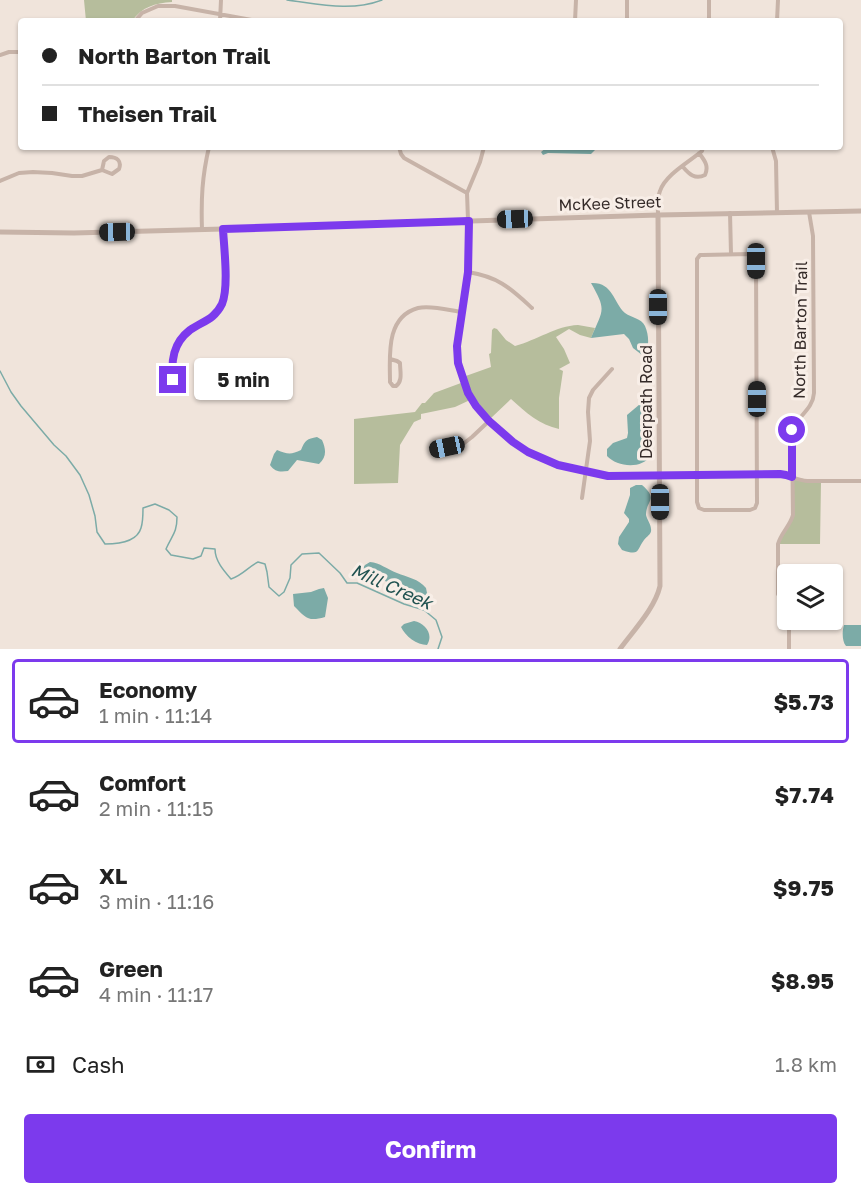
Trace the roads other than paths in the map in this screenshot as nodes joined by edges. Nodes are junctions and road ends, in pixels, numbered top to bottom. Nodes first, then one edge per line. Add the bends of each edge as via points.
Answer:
1 (221, 0) edge
2 (576, 0) edge
3 (627, 0) edge
4 (709, 0) edge
5 (778, 0) edge
6 (220, 15) junction
7 (138, 18) edge
8 (238, 18) edge
9 (575, 18) edge
10 (627, 18) edge
11 (709, 18) edge
12 (777, 18) edge
13 (18, 52) edge
14 (0, 55) edge
15 (208, 150) edge
16 (400, 150) edge
17 (483, 150) edge
18 (701, 150) edge
19 (773, 150) edge
20 (699, 153) junction
21 (683, 166) junction
22 (102, 170) junction
23 (0, 181) edge
24 (467, 193) junction
25 (861, 211) edge
26 (809, 212) junction
27 (730, 213) junction
28 (777, 213) junction
29 (658, 215) junction
30 (469, 221) junction
31 (223, 229) junction
32 (202, 230) junction
33 (0, 232) edge
34 (731, 254) junction
35 (468, 272) junction
36 (532, 308) dead end
37 (461, 312) junction
38 (390, 359) junction
39 (612, 369) dead end
40 (174, 393) dead end
41 (489, 421) junction
42 (431, 450) dead end
43 (586, 472) junction
44 (660, 474) junction
45 (697, 474) junction
46 (757, 474) junction
47 (792, 477) junction
48 (861, 482) edge
49 (582, 498) dead end
50 (777, 564) edge
51 (789, 630) edge
52 (620, 649) edge
53 (789, 649) edge

1 - 6 street
2 - 9 street
3 - 10 street
4 - 11 street
5 - 12 street
6 - 7 street via 158,6
6 - 8 street
13 - 14 street
15 - 32 street via 201,192
16 - 24 street via 404,158
17 - 24 street
18 - 20 street
19 - 28 street
20 - 21 street
20 - 21 street via 706,162 705,176 694,177
21 - 29 street via 660,189
22 - 22 street via 115,173 119,161 109,157
22 - 23 street via 82,176 20,172
24 - 30 street
25 - 26 street, McKee Street
26 - 28 street, McKee Street
26 - 47 street, North Barton Trail via 813,236 813,399 792,430
27 - 28 street, McKee Street
27 - 29 street, McKee Street
27 - 34 street
29 - 30 street, McKee Street
29 - 44 street, Deerpath Road
30 - 31 street, McKee Street
30 - 35 street
31 - 32 street, McKee Street
31 - 40 street via 224,297 210,320 190,331 176,347 172,363
32 - 33 street, McKee Street
34 - 45 street via 703,255 697,262
34 - 46 street via 749,254 756,261
35 - 36 street via 495,279
35 - 37 street
37 - 38 street via 431,307 408,313 394,328
37 - 41 street via 457,346 460,371 468,393
38 - 38 street via 390,382 396,386 400,363
39 - 43 street via 589,398
41 - 42 street via 463,444
41 - 43 street via 528,452
43 - 44 street via 608,476
43 - 49 street
44 - 45 street
44 - 52 street, Deerpath Road via 658,596
45 - 46 street
45 - 46 street via 697,502 704,510 755,508
46 - 47 street
47 - 48 street via 800,481
47 - 50 street, North Barton Trail via 792,520 780,536
51 - 53 street

